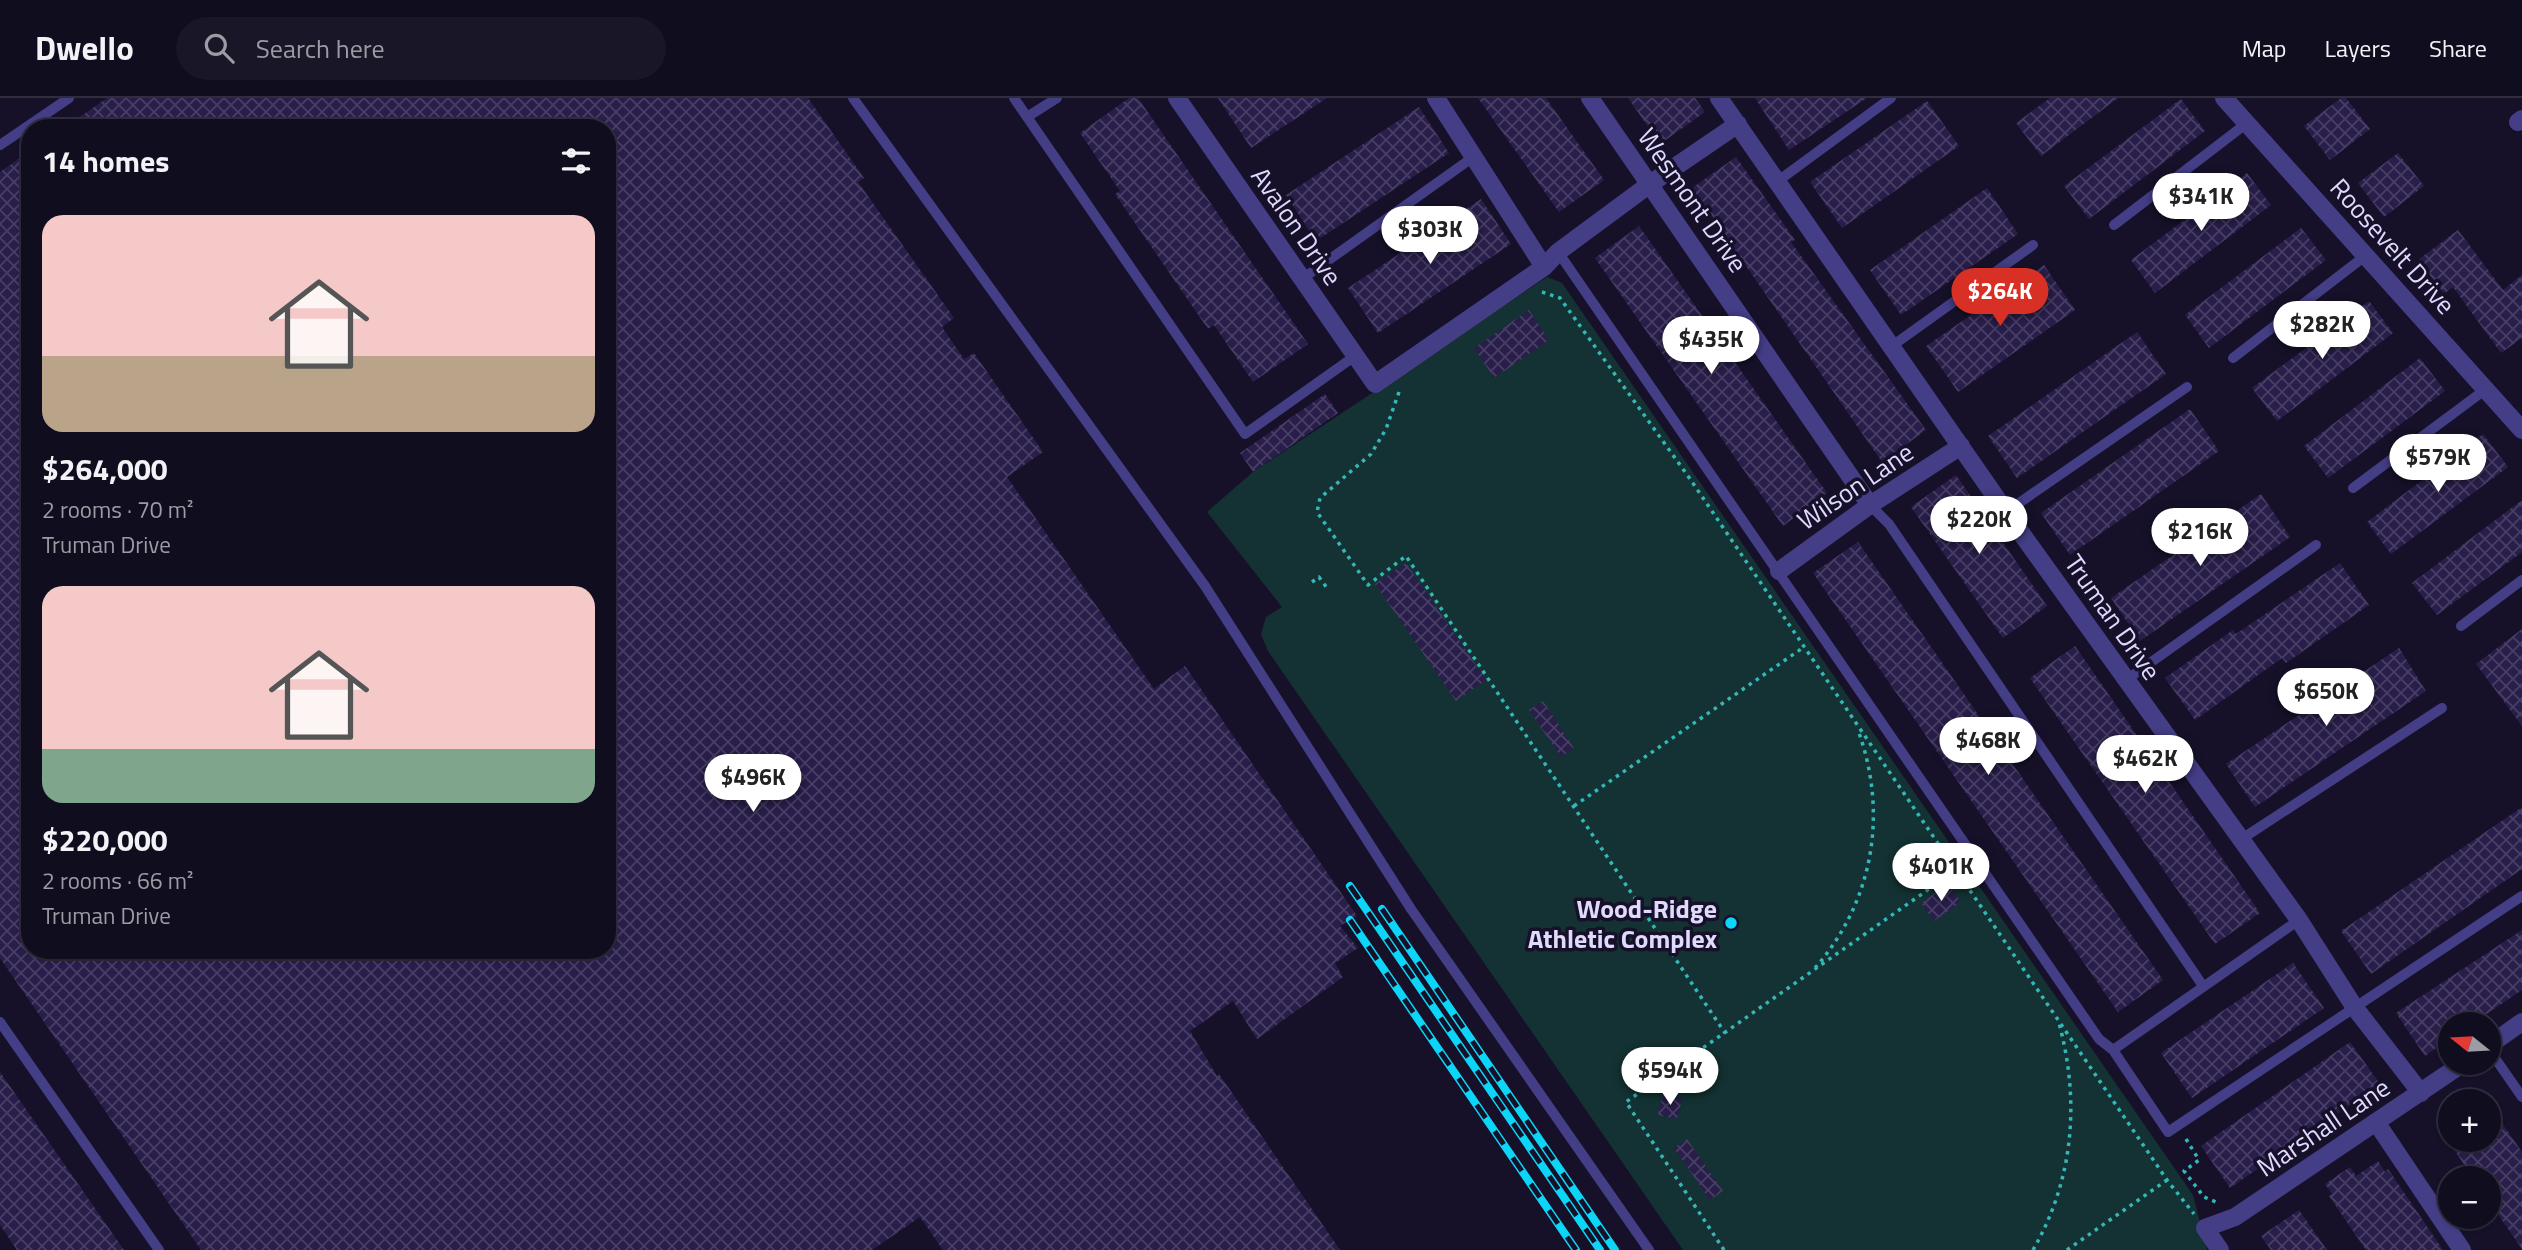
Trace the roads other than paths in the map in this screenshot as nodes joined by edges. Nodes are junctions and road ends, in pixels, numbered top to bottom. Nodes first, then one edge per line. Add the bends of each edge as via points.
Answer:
1 (69, 98) edge
2 (853, 98) edge
3 (1014, 98) edge
4 (1057, 98) edge
5 (1177, 98) edge
6 (1436, 98) edge
7 (1590, 98) edge
8 (1719, 98) edge
9 (1891, 98) edge
10 (2224, 98) edge
11 (1027, 117) junction
12 (38, 119) edge
13 (2247, 123) junction
14 (1738, 124) junction
15 (21, 131) edge
16 (0, 145) edge
17 (1472, 158) junction
18 (1778, 181) junction
19 (1650, 184) junction
20 (2114, 225) dead end
21 (2033, 245) dead end
22 (1558, 252) junction
23 (2365, 256) junction
24 (1544, 267) junction
25 (1302, 279) junction
26 (1892, 346) junction
27 (1355, 356) junction
28 (2233, 358) dead end
29 (2187, 387) dead end
30 (2486, 389) junction
31 (2522, 430) edge
32 (1961, 446) junction
33 (2353, 488) dead end
34 (1870, 505) junction
35 (2006, 512) junction
36 (2316, 545) dead end
37 (1779, 570) junction
38 (2522, 580) edge
39 (2461, 625) dead end
40 (2126, 680) junction
41 (2442, 708) dead end
42 (2240, 840) junction
43 (2522, 895) edge
44 (2299, 920) junction
45 (2203, 986) junction
46 (2355, 1008) junction
47 (0, 1022) edge
48 (2522, 1022) edge
49 (2501, 1037) edge
50 (2113, 1050) junction
51 (2501, 1066) edge
52 (2447, 1075) edge
53 (2421, 1093) junction
54 (2522, 1097) edge
55 (2376, 1122) junction
56 (159, 1250) edge
57 (1649, 1250) edge
58 (2220, 1250) edge
59 (2462, 1250) edge

1 - 12 lane
2 - 57 lane via 1205,586 1411,909
3 - 11 lane
4 - 11 lane
5 - 25 street, Avalon Drive
6 - 17 street
7 - 19 street, Wesmont Drive
8 - 14 street, Truman Drive
9 - 18 lane
10 - 13 street, Roosevelt Drive
11 - 27 lane via 1245,434
13 - 20 lane
13 - 23 street, Roosevelt Drive
14 - 18 street, Truman Drive
14 - 19 street
15 - 16 lane
17 - 24 street
17 - 25 lane
18 - 26 street, Truman Drive
19 - 22 street
19 - 34 street, Wesmont Drive
21 - 26 lane
22 - 24 street
22 - 37 lane
23 - 28 lane
23 - 30 street, Roosevelt Drive
24 - 27 street, Avalon Drive via 1375,384
25 - 27 street, Avalon Drive
26 - 32 street, Truman Drive
29 - 35 lane
30 - 31 street, Roosevelt Drive
30 - 33 lane
32 - 34 street, Wilson Lane
32 - 35 street, Truman Drive
34 - 37 street, Wilson Lane
34 - 45 lane via 1889,524
35 - 40 street, Truman Drive
36 - 40 lane
37 - 50 lane via 2099,1039
38 - 39 lane
40 - 42 street, Truman Drive
41 - 42 lane
42 - 44 street, Truman Drive
43 - 46 lane
44 - 45 lane
44 - 46 street, Truman Drive
45 - 50 lane
46 - 50 lane via 2168,1132
46 - 53 street, Truman Drive
47 - 56 lane
48 - 49 street
51 - 54 lane
52 - 53 street, Marshall Lane
53 - 55 street, Marshall Lane
55 - 58 street, Marshall Lane via 2235,1217 2205,1228
55 - 59 street

